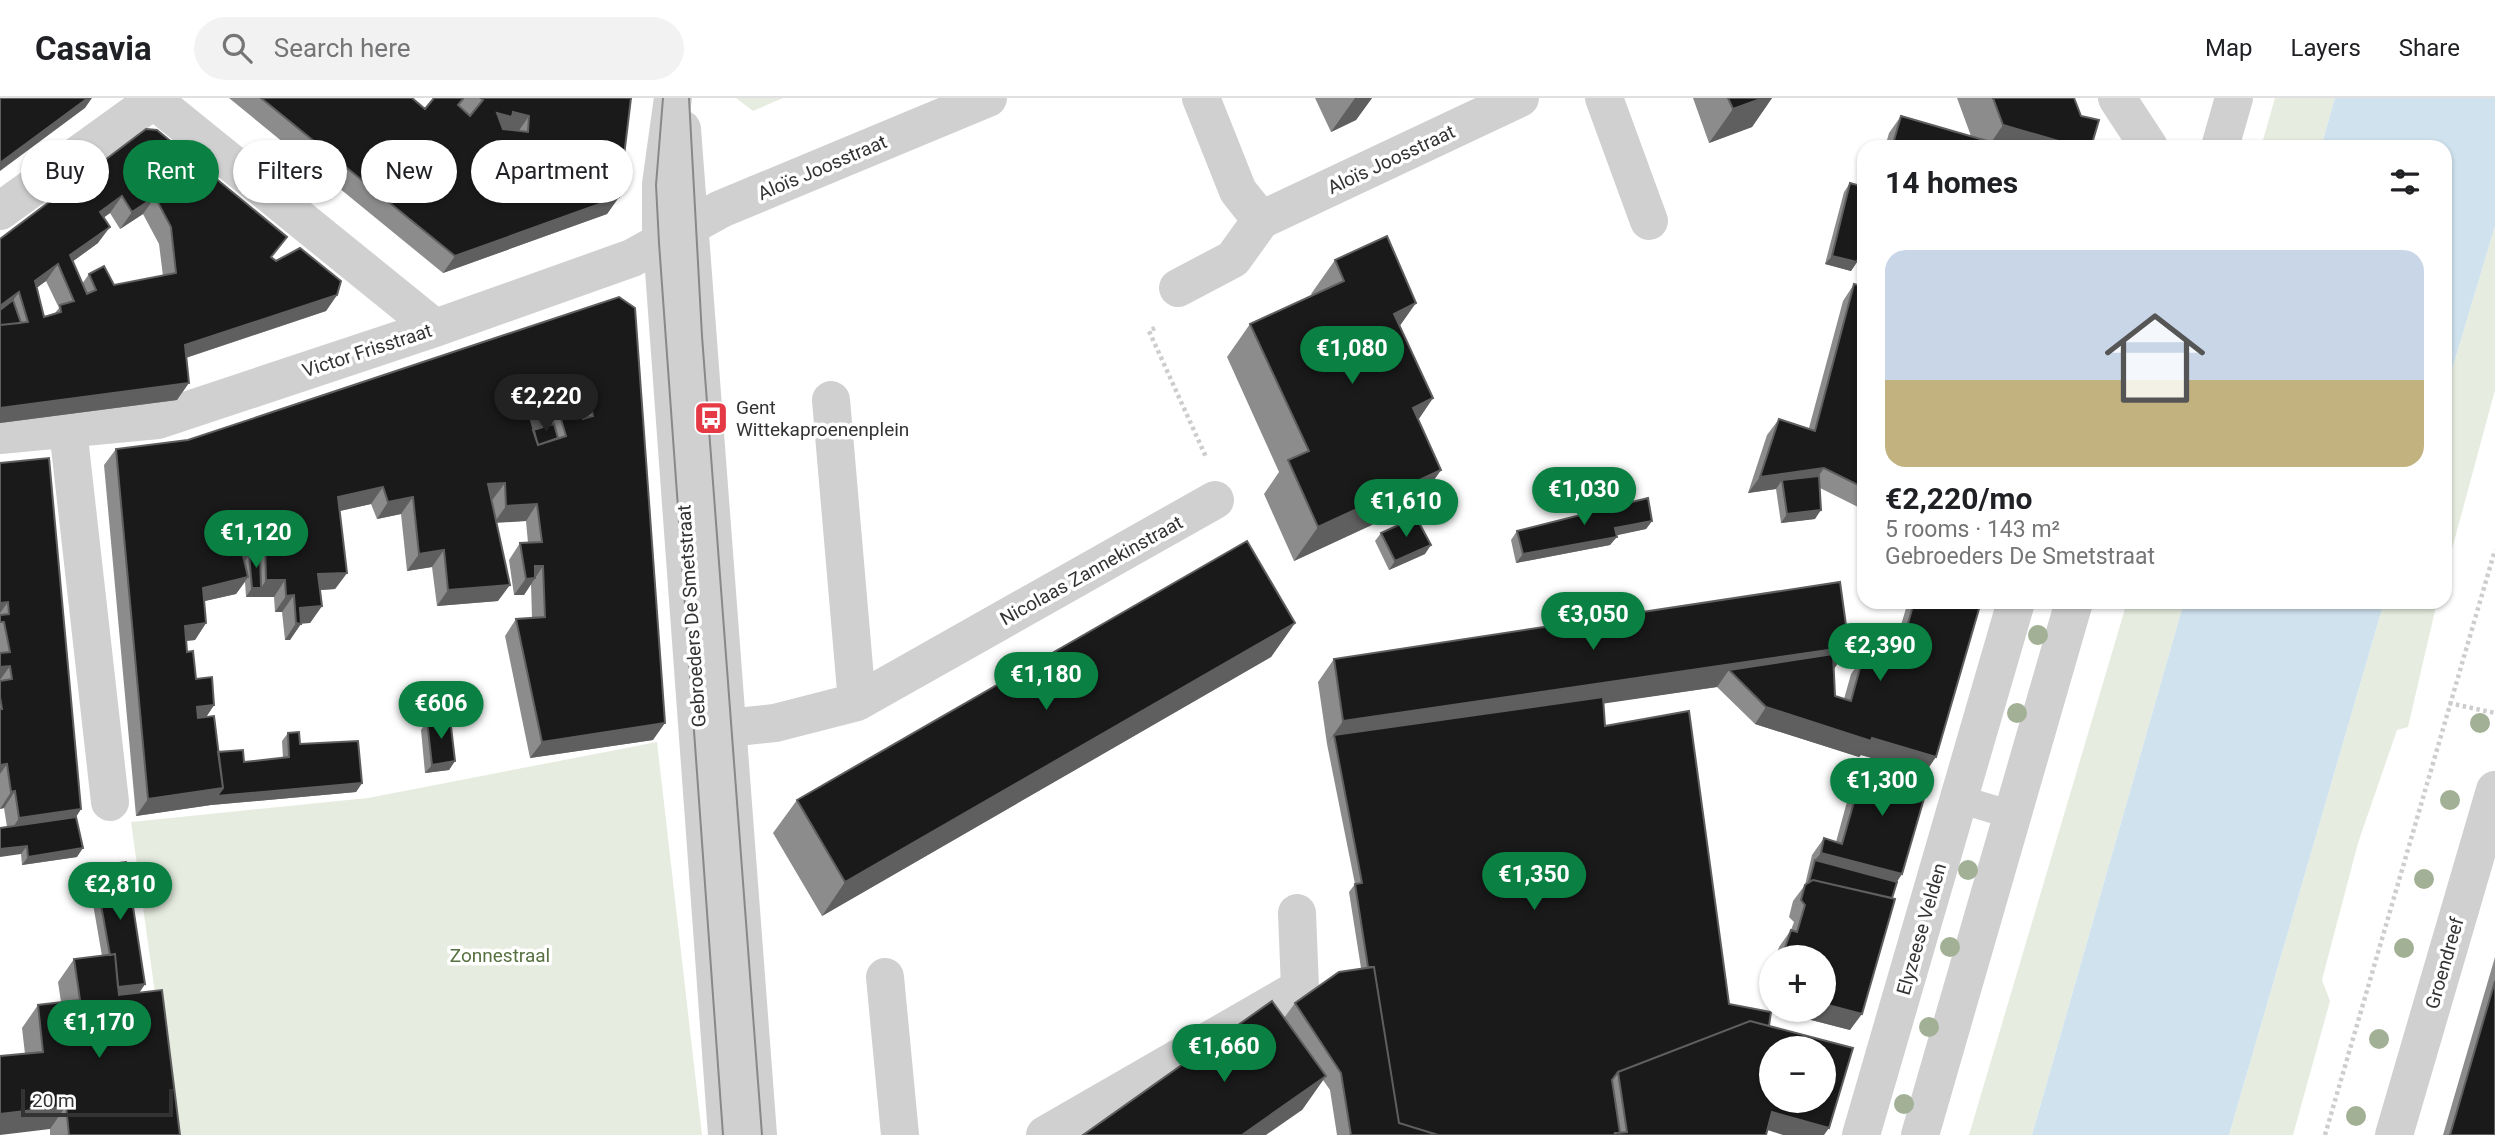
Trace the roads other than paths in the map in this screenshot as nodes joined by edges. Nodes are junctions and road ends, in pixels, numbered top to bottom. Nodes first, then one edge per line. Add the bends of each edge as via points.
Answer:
1 (673, 98) edge
2 (679, 98) edge
3 (988, 98) edge
4 (1201, 98) edge
5 (1520, 98) edge
6 (1604, 98) edge
7 (2117, 98) edge
8 (2234, 98) edge
9 (153, 99) edge
10 (2145, 140) edge
11 (2222, 140) edge
12 (0, 211) edge
13 (1261, 220) junction
14 (1649, 221) dead end
15 (671, 236) junction
16 (1178, 288) road end
17 (435, 328) junction
18 (831, 400) dead end
19 (68, 429) junction
20 (0, 435) edge
21 (1215, 500) road end
22 (2014, 609) edge
23 (2072, 609) edge
24 (857, 702) junction
25 (715, 730) junction
26 (2495, 790) edge
27 (1959, 799) junction
28 (110, 802) dead end
29 (2012, 815) junction
30 (1297, 913) dead end
31 (885, 977) dead end
32 (727, 1135) edge
33 (758, 1135) edge
34 (900, 1135) edge
35 (1045, 1135) edge
36 (1861, 1135) edge
37 (1920, 1135) edge
38 (2394, 1135) edge

1 - 15 street, Gebroeders De Smetstraat via 661,184
2 - 15 street, Gebroeders De Smetstraat
3 - 15 street, Aloïs Joosstraat via 721,209
4 - 13 street via 1238,191
5 - 13 street, Aloïs Joosstraat
6 - 14 street
7 - 10 street
8 - 11 street
9 - 12 street
9 - 17 street
13 - 16 street, Aloïs Joosstraat via 1233,259
15 - 17 street, Victor Frisstraat via 632,258
15 - 25 street, Gebroeders De Smetstraat
17 - 19 street, Victor Frisstraat via 158,420
18 - 24 street
19 - 20 street, Victor Frisstraat
19 - 28 street
21 - 24 street, Nicolaas Zannekinstraat
22 - 27 street, Elyzeese Velden
23 - 29 street
24 - 25 street, Nicolaas Zannekinstraat via 775,723
25 - 32 street, Gebroeders De Smetstraat
25 - 33 street, Gebroeders De Smetstraat
26 - 38 street, Groendreef
27 - 29 lane
27 - 36 street, Elyzeese Velden
29 - 37 street
30 - 35 street via 1300,988
31 - 34 street

